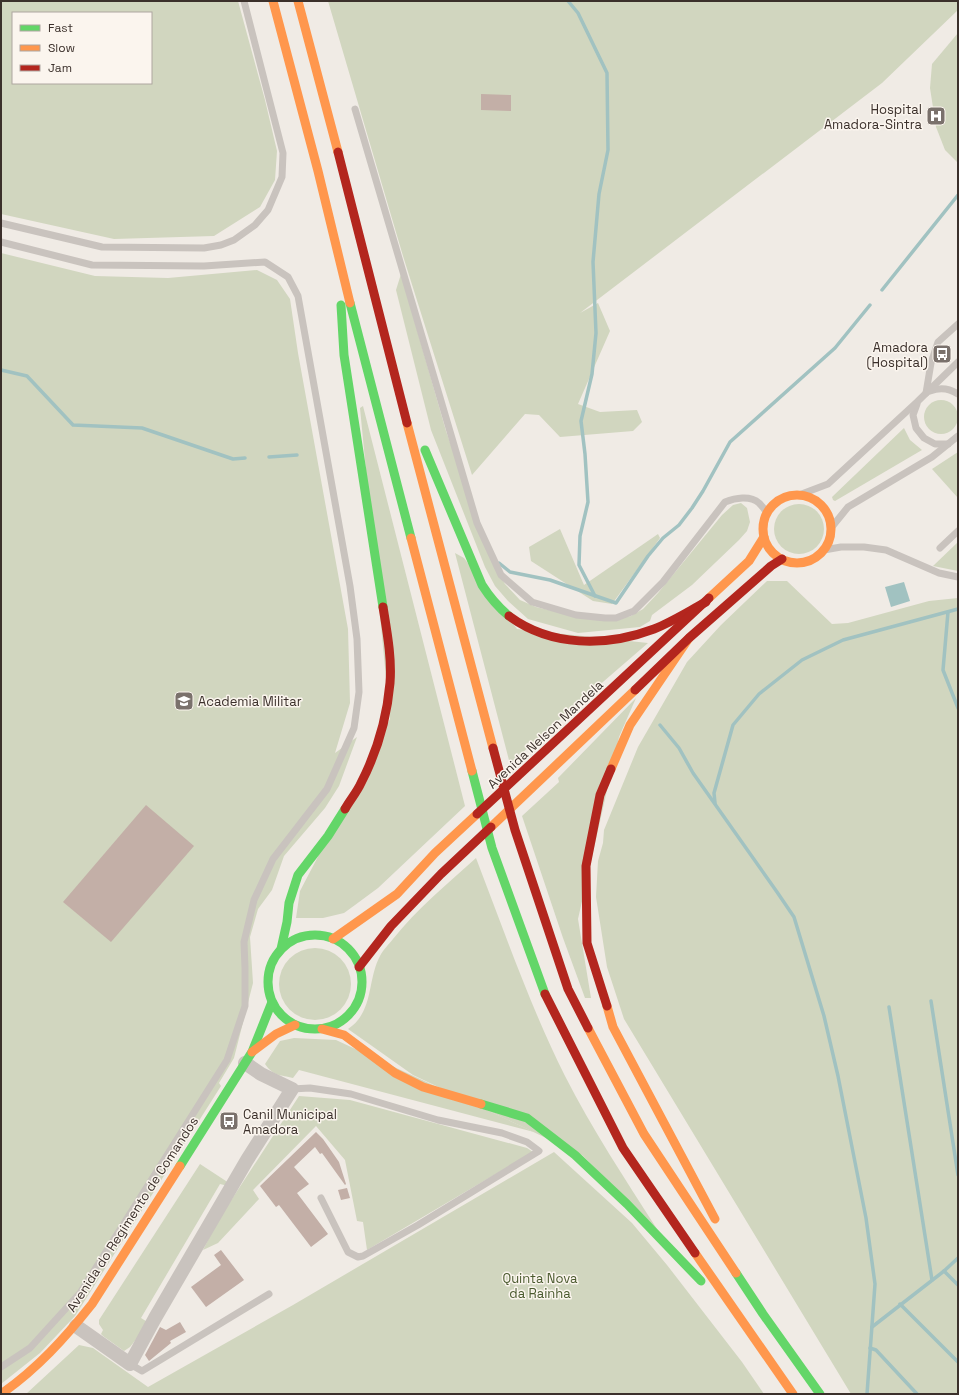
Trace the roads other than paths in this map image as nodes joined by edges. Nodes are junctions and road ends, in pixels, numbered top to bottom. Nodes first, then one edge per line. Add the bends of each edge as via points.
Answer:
1 (244, 1) edge
2 (274, 1) edge
3 (298, 1) edge
4 (355, 109) dead end
5 (1, 223) edge
6 (1, 242) edge
7 (338, 257) junction
8 (958, 324) edge
9 (958, 362) edge
10 (396, 384) junction
11 (926, 393) junction
12 (958, 394) edge
13 (917, 402) junction
14 (958, 436) edge
15 (948, 444) junction
16 (799, 495) junction
17 (767, 513) junction
18 (831, 528) junction
19 (958, 532) edge
20 (764, 537) junction
21 (940, 548) dead end
22 (824, 550) junction
23 (782, 559) junction
24 (958, 577) edge
25 (706, 602) junction
26 (689, 638) junction
27 (333, 939) junction
28 (281, 949) junction
29 (359, 967) junction
30 (272, 1002) junction
31 (295, 1025) junction
32 (322, 1029) junction
33 (248, 1057) junction
34 (292, 1089) junction
35 (321, 1198) dead end
36 (720, 1230) dead end
37 (727, 1244) dead end
38 (268, 1294) dead end
39 (763, 1314) junction
40 (76, 1326) junction
41 (744, 1326) junction
42 (130, 1364) junction
43 (1, 1368) edge
44 (1, 1394) edge
45 (792, 1394) edge
46 (820, 1394) edge

1 - 5 lane via 283,152 282,177 268,210 255,225 234,240 204,248 102,247
2 - 7 main road
3 - 10 main road
4 - 17 lane via 478,523 501,575 532,602 576,615 616,618 634,611 663,582 725,502 735,498 748,498 758,502
6 - 43 lane via 92,265 204,266 265,262 288,277 298,296 350,586 357,639 359,692 354,728 327,789 273,859 254,900 244,942 245,1006 226,1060 80,1293 30,1348
7 - 28 main road via 344,355 389,642 390,682 385,718 373,756 361,783 328,836 298,875 289,903
7 - 41 main road via 492,848 547,998 623,1148
8 - 11 lane via 938,342 931,363
9 - 11 lane
10 - 25 main road via 475,570 487,593 512,619 527,628 551,636 577,642 596,642 616,640 654,629
10 - 39 main road via 515,830 568,989 644,1134
11 - 12 lane via 946,389
11 - 13 lane
13 - 15 lane via 914,415 916,428 924,438 935,444
13 - 16 lane via 828,484
14 - 15 lane
15 - 18 lane via 932,457 848,506
16 - 17 main road via 786,497 775,503
16 - 18 main road via 810,497 822,506 829,517
17 - 20 main road
18 - 22 main road via 830,540
19 - 21 lane
20 - 23 main road via 774,554
20 - 25 main road, Avenida Nelson Mandela via 749,561
22 - 23 main road via 815,558 799,563
22 - 24 lane via 842,547 886,550 939,573
23 - 26 main road
25 - 27 main road, Avenida Nelson Mandela via 435,853 397,894
26 - 29 main road via 441,874 391,926
26 - 36 main road via 630,726 600,795 586,866 587,943 612,1027
27 - 28 main road via 315,935 303,937
27 - 29 main road via 344,946
28 - 30 main road via 270,968 268,985
29 - 32 main road via 362,981 355,1007 347,1017
30 - 31 main road via 282,1015
30 - 33 main road, Avenida do Regimento de Comandos
31 - 32 main road
31 - 33 main road, Avenida do Regimento de Comandos via 276,1034
32 - 41 main road via 344,1035 395,1073 423,1087 527,1118 575,1155 627,1204
33 - 34 street via 261,1074
33 - 40 main road, Avenida do Regimento de Comandos via 111,1276
34 - 35 lane via 310,1088 352,1094 438,1120 502,1134 527,1142 539,1151 363,1256 358,1257 348,1252
34 - 42 street via 247,1160
37 - 39 main road
38 - 42 lane via 142,1371
39 - 46 main road
40 - 42 street
40 - 44 main road, Avenida do Regimento de Comandos via 44,1360
41 - 45 main road

